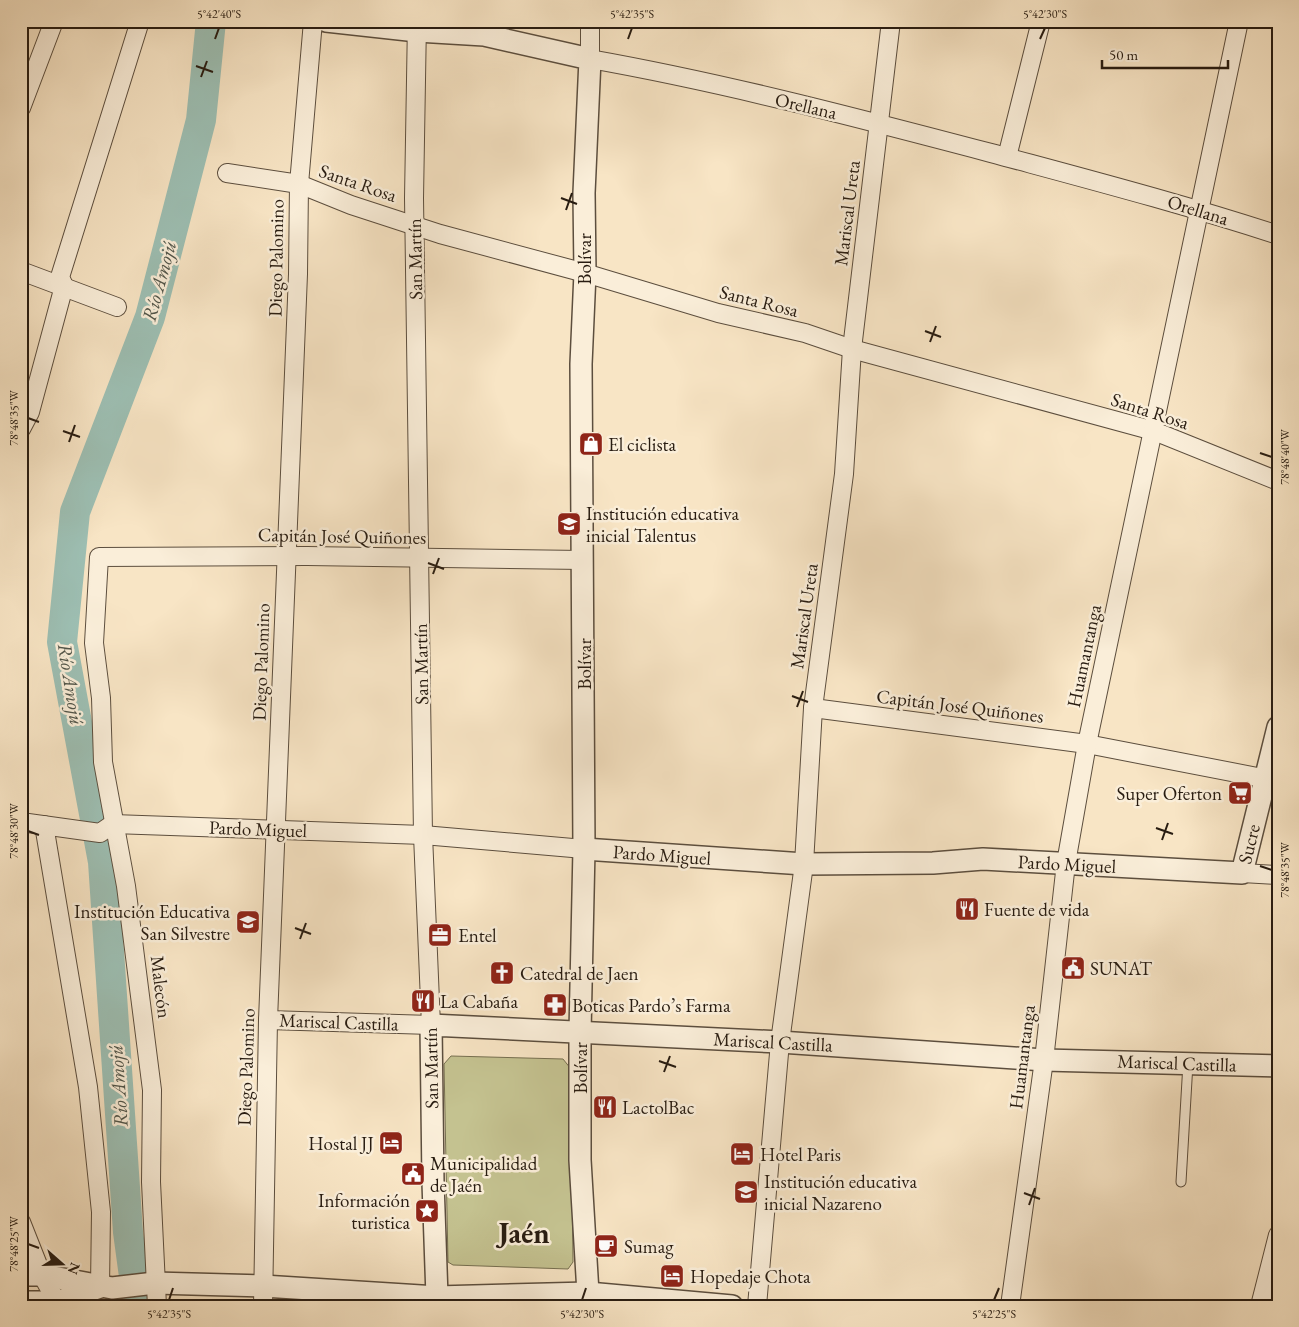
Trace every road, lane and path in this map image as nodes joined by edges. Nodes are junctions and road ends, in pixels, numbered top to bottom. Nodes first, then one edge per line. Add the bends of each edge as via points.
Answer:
1 (54, 21) edge
2 (140, 21) edge
3 (313, 21) edge
4 (326, 21) edge
5 (590, 21) edge
6 (891, 21) edge
7 (1041, 21) edge
8 (1239, 21) edge
9 (417, 26) edge
10 (484, 28) edge
11 (590, 59) junction
12 (21, 108) edge
13 (880, 123) junction
14 (1007, 157) junction
15 (227, 173) dead end
16 (299, 184) junction
17 (1199, 209) junction
18 (415, 225) junction
19 (1278, 235) edge
20 (21, 271) edge
21 (585, 273) junction
22 (64, 286) junction
23 (117, 307) dead end
24 (852, 349) junction
25 (21, 428) edge
26 (1154, 431) junction
27 (1278, 481) edge
28 (286, 556) junction
29 (100, 557) joint
30 (419, 557) junction
31 (583, 560) junction
32 (813, 708) junction
33 (1278, 727) edge
34 (1087, 744) junction
35 (1271, 780) edge
36 (21, 822) edge
37 (47, 826) junction
38 (106, 829) junction
39 (276, 830) junction
40 (423, 835) junction
41 (584, 850) junction
42 (1066, 863) junction
43 (804, 864) junction
44 (1242, 873) junction
45 (1278, 875) edge
46 (268, 1020) junction
47 (431, 1025) junction
48 (580, 1032) junction
49 (780, 1042) junction
50 (1044, 1060) junction
51 (1188, 1063) junction
52 (1278, 1066) edge
53 (1181, 1182) dead end
54 (21, 1222) edge
55 (1278, 1235) edge
56 (32, 1275) edge
57 (150, 1284) junction
58 (106, 1288) junction
59 (263, 1296) edge
60 (589, 1299) edge
61 (437, 1301) edge
62 (21, 1302) edge
63 (58, 1304) edge
64 (157, 1306) edge
65 (732, 1306) edge
66 (757, 1306) edge
67 (1010, 1306) edge
68 (1260, 1306) edge

1 - 12 street
2 - 22 street via 60,277
3 - 16 street, Diego Palomino
4 - 9 street, Orellana
5 - 11 street, Bolívar
6 - 13 street, Mariscal Ureta
7 - 14 street
8 - 17 street, Huamantanga
9 - 10 street, Orellana
9 - 18 street, San Martín
10 - 11 street, Orellana
11 - 13 street, Orellana via 681,76
11 - 21 street, Bolívar via 584,193
13 - 14 street, Orellana
13 - 24 street, Mariscal Ureta
14 - 17 street, Orellana
15 - 16 street, Santa Rosa
16 - 18 street, Santa Rosa
16 - 28 street, Diego Palomino
17 - 19 street, Orellana
17 - 26 street, Huamantanga
18 - 21 street, Santa Rosa
18 - 30 street, San Martín
20 - 22 street
21 - 24 street, Santa Rosa via 718,314 805,334
21 - 31 street, Bolívar via 581,364
22 - 23 street
22 - 25 street via 30,412
24 - 26 street, Santa Rosa
24 - 32 street, Mariscal Ureta via 844,474
26 - 27 street, Santa Rosa
26 - 34 street, Huamantanga
28 - 29 street, Capitán José Quiñones
28 - 30 street, Capitán José Quiñones
28 - 39 street, Diego Palomino
29 - 38 street, Malecón via 94,643 101,698
30 - 31 street, Capitán José Quiñones
30 - 40 street, San Martín
31 - 41 street, Bolívar
32 - 34 street, Capitán José Quiñones
32 - 43 street, Mariscal Ureta
33 - 35 street, Sucre
34 - 35 street, Capitán José Quiñones
34 - 42 street, Huamantanga
35 - 44 street, Sucre
36 - 37 street, Pardo Miguel
37 - 38 street, Pardo Miguel
37 - 58 street via 88,1087
38 - 39 street, Pardo Miguel
38 - 57 street, Malecón via 126,886 152,1090
39 - 40 street, Pardo Miguel
39 - 46 street, Diego Palomino
40 - 41 street, Pardo Miguel
40 - 47 street, San Martín
41 - 43 street, Pardo Miguel
41 - 48 street, Bolívar
42 - 43 street, Pardo Miguel via 983,859 933,864
42 - 44 street, Pardo Miguel
42 - 50 street, Huamantanga
43 - 49 street, Mariscal Ureta
44 - 45 street, Pardo Miguel
46 - 47 street, Mariscal Castilla
46 - 59 street, Diego Palomino
47 - 48 street, Mariscal Castilla
47 - 61 street, San Martín
48 - 49 street, Mariscal Castilla
48 - 60 street, Bolívar via 580,1160
49 - 50 street, Mariscal Castilla
49 - 66 street, Mariscal Ureta
50 - 51 street, Mariscal Castilla
50 - 67 street, Huamantanga
51 - 52 street, Mariscal Castilla
51 - 53 lane
54 - 56 street
55 - 68 street
56 - 58 street
56 - 63 street
57 - 58 street
57 - 59 street
57 - 64 street, Malecón
58 - 63 street
59 - 61 street
60 - 61 street
60 - 65 street
62 - 63 street

